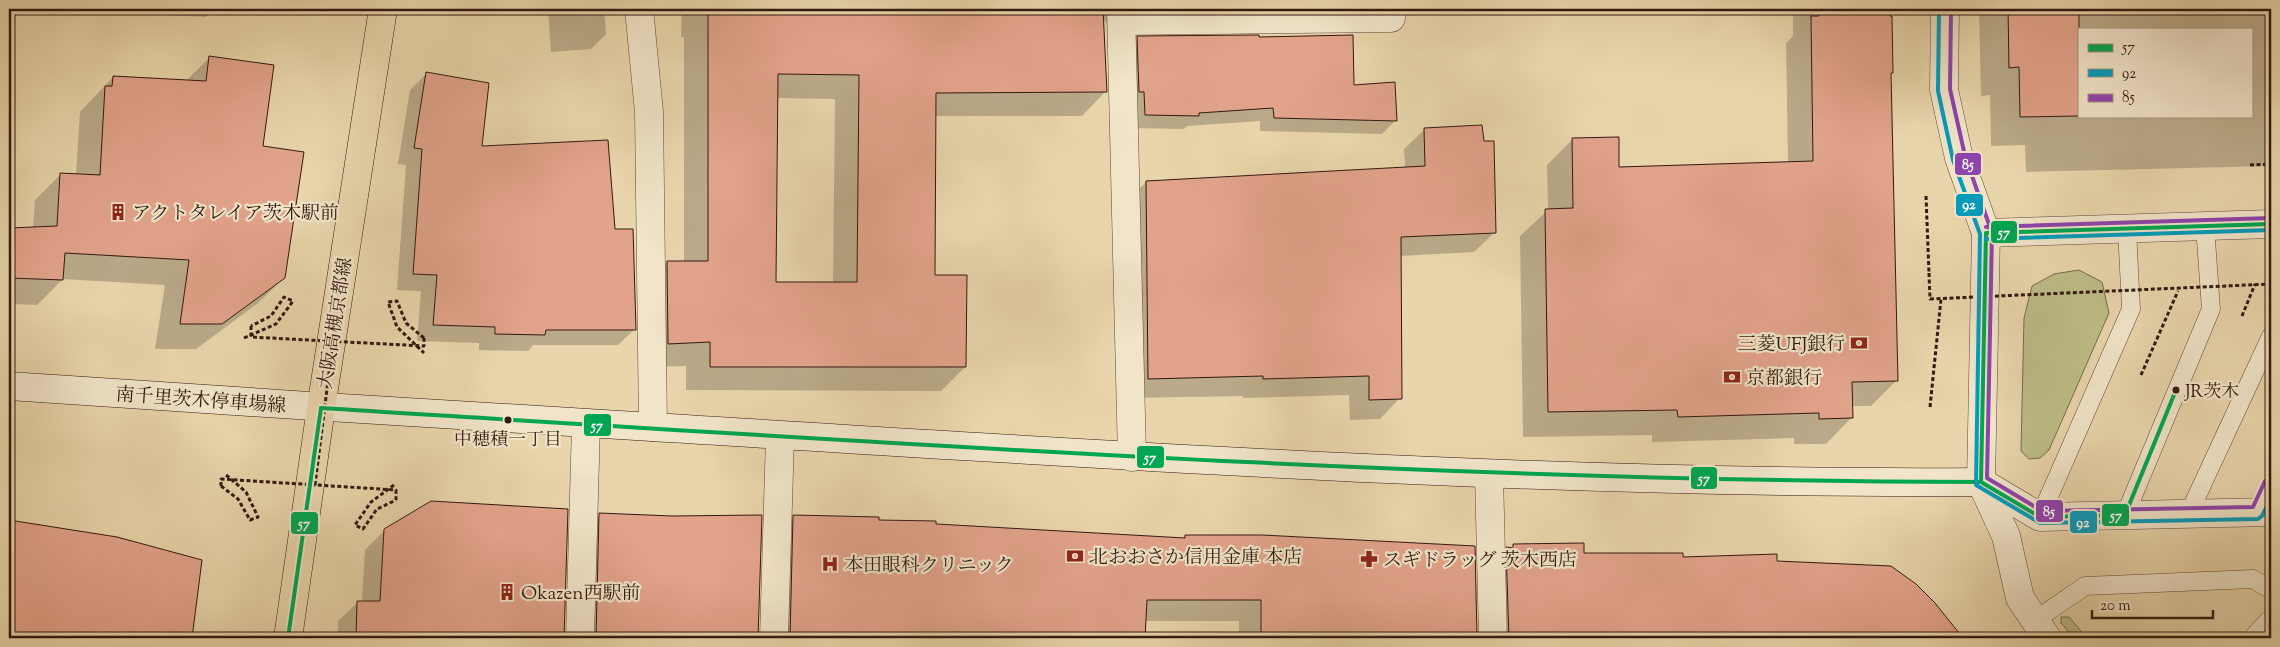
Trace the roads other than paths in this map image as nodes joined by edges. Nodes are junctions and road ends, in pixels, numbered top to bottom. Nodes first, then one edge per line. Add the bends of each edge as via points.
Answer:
1 (384, 9) edge
2 (639, 9) edge
3 (1391, 9) edge
4 (1944, 9) edge
5 (1122, 15) edge
6 (2271, 224) edge
7 (2205, 226) junction
8 (2127, 228) junction
9 (1986, 232) junction
10 (2271, 336) edge
11 (9, 386) edge
12 (320, 408) junction
13 (586, 424) junction
14 (653, 427) junction
15 (780, 436) junction
16 (1132, 457) junction
17 (1489, 474) junction
18 (1981, 482) junction
19 (2271, 484) edge
20 (2264, 512) edge
21 (2188, 513) junction
22 (2125, 515) junction
23 (2040, 517) junction
24 (2271, 590) edge
25 (2271, 626) edge
26 (2040, 630) edge
27 (288, 638) edge
28 (580, 638) edge
29 (774, 638) edge
30 (1493, 638) edge
31 (2259, 638) edge

1 - 12 main road, 大阪高槻京都線
2 - 14 street via 649,112
3 - 5 street via 1391,18
4 - 9 street via 1944,90 1959,158
5 - 16 street
6 - 7 street
7 - 8 street
7 - 22 lane via 2211,309
8 - 9 street
8 - 23 lane via 2131,309
9 - 18 street
10 - 21 lane
11 - 12 street, 南千里茨木停車場線
12 - 13 street, 南千里茨木停車場線
12 - 27 main road, 大阪高槻京都線
13 - 14 street, 南千里茨木停車場線
13 - 28 street
14 - 15 street, 南千里茨木停車場線
15 - 16 street, 南千里茨木停車場線
15 - 29 street
16 - 17 street, 南千里茨木停車場線
17 - 18 street, 南千里茨木停車場線
17 - 30 street
18 - 23 street
18 - 26 street via 2006,536 2020,598
19 - 20 lane
20 - 21 street
21 - 22 street
22 - 23 street
24 - 26 lane via 2253,579 2085,586
25 - 31 street

